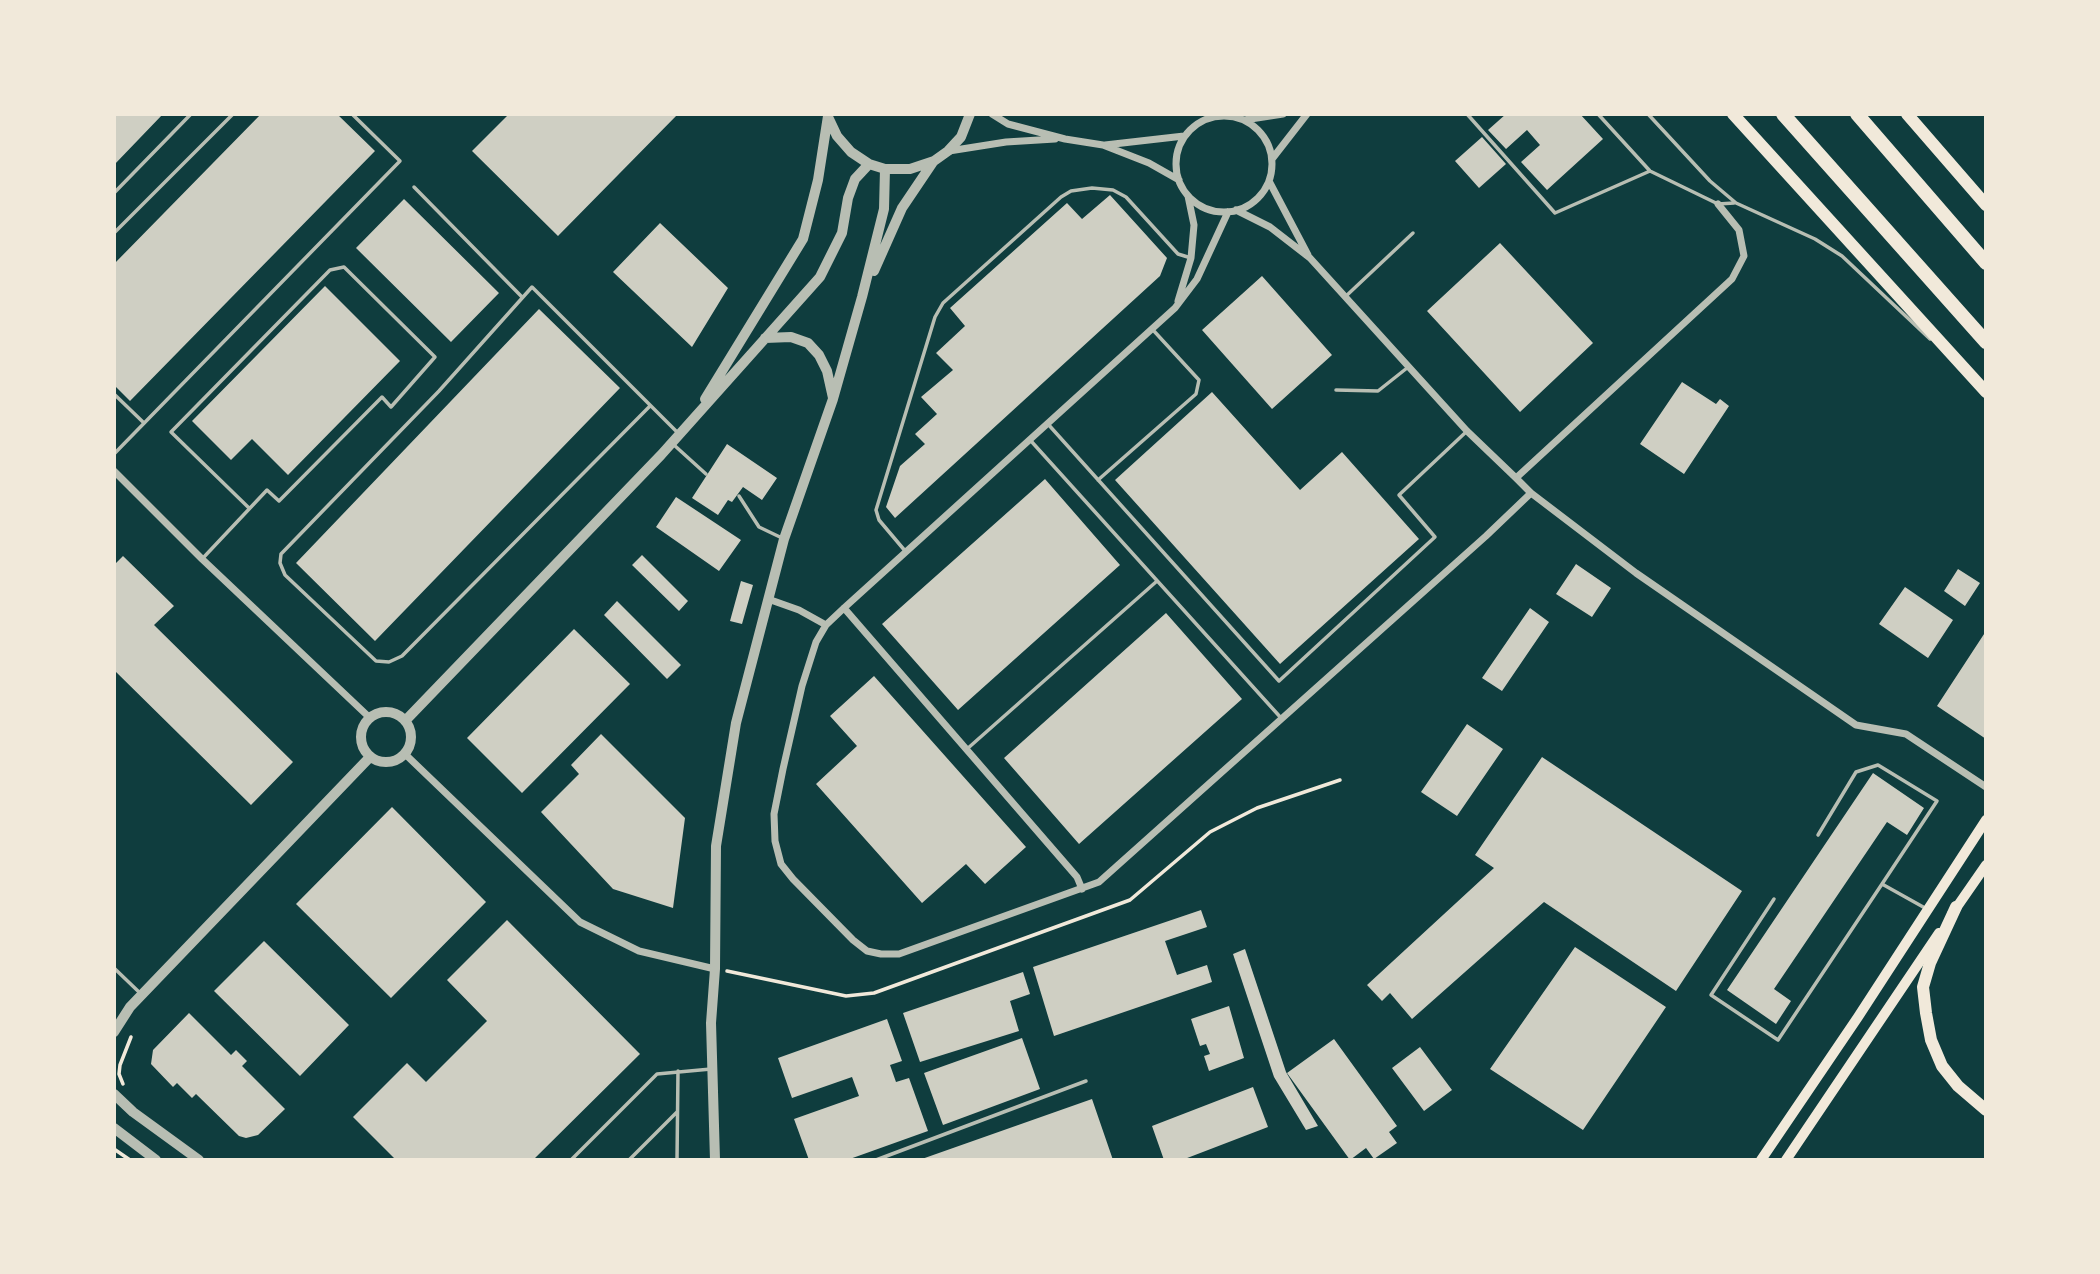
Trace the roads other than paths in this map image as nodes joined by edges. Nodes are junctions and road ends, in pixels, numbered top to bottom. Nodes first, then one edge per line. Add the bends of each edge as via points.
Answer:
1 (191, 114) edge
2 (233, 114) edge
3 (352, 114) edge
4 (970, 114) edge
5 (992, 114) edge
6 (1283, 114) edge
7 (1307, 114) edge
8 (1467, 114) edge
9 (1598, 114) edge
10 (1648, 114) edge
11 (1733, 114) edge
12 (1783, 114) edge
13 (1857, 114) edge
14 (1907, 114) edge
15 (828, 115) edge
16 (1244, 120) junction
17 (1184, 136) junction
18 (1065, 139) junction
19 (1103, 145) junction
20 (948, 151) junction
21 (1272, 159) junction
22 (934, 161) junction
23 (869, 164) junction
24 (885, 169) junction
25 (1650, 171) junction
26 (1179, 180) junction
27 (1269, 181) junction
28 (414, 187) dead end
29 (114, 193) edge
30 (1187, 195) junction
31 (1736, 203) junction
32 (1718, 204) junction
33 (1986, 205) edge
34 (1232, 211) junction
35 (114, 233) edge
36 (1413, 233) dead end
37 (1191, 258) junction
38 (1310, 258) junction
39 (1986, 262) edge
40 (1345, 296) junction
41 (522, 297) junction
42 (862, 297) junction
43 (1175, 308) junction
44 (1152, 328) junction
45 (765, 338) junction
46 (1986, 342) edge
47 (1409, 366) junction
48 (1336, 390) dead end
49 (1986, 392) edge
50 (114, 394) edge
51 (833, 399) junction
52 (650, 405) junction
53 (694, 417) junction
54 (144, 423) junction
55 (1047, 423) junction
56 (1467, 431) junction
57 (676, 439) junction
58 (1030, 440) junction
59 (114, 454) edge
60 (114, 471) edge
61 (706, 474) dead end
62 (1516, 478) junction
63 (1098, 481) junction
64 (1531, 493) junction
65 (739, 496) dead end
66 (249, 508) junction
67 (784, 538) junction
68 (906, 552) junction
69 (202, 559) junction
70 (1157, 581) junction
71 (768, 599) junction
72 (844, 608) junction
73 (826, 625) junction
74 (370, 718) junction
75 (1282, 719) junction
76 (405, 721) junction
77 (967, 749) junction
78 (405, 754) junction
79 (370, 757) junction
80 (1986, 787) edge
81 (1986, 820) edge
82 (1818, 835) dead end
83 (1986, 864) edge
84 (1882, 884) junction
85 (1082, 889) junction
86 (1774, 899) dead end
87 (1956, 907) junction
88 (1926, 909) junction
89 (114, 968) edge
90 (715, 969) junction
91 (142, 995) junction
92 (114, 1032) edge
93 (713, 1069) junction
94 (678, 1071) junction
95 (1087, 1081) dead end
96 (114, 1094) edge
97 (1986, 1110) edge
98 (678, 1111) junction
99 (114, 1128) edge
100 (156, 1160) edge
101 (199, 1160) edge
102 (571, 1160) edge
103 (629, 1160) edge
104 (677, 1160) edge
105 (715, 1160) edge
106 (876, 1160) edge
107 (1761, 1160) edge
108 (1786, 1160) edge

1 - 29 lane
2 - 35 lane
3 - 54 lane via 400,161
4 - 20 street via 961,137
5 - 18 street via 1008,124
6 - 16 street
7 - 21 street
8 - 25 lane via 1555,213
9 - 25 lane
10 - 31 lane
11 - 49 highway
12 - 46 highway
13 - 39 highway
14 - 33 highway
15 - 23 street via 837,136
15 - 53 street via 803,239
16 - 17 street via 1228,115 1211,117
16 - 21 street via 1258,129
17 - 19 street
17 - 26 street via 1176,165
18 - 19 street
18 - 20 street
19 - 26 street
20 - 22 street
21 - 27 street
22 - 24 street via 910,169
22 - 42 street via 902,208
23 - 24 street
23 - 45 street via 855,179 842,233 820,277
24 - 42 street via 884,209
25 - 32 lane
26 - 30 street
27 - 34 street via 1250,204
27 - 38 street
28 - 41 lane
30 - 34 street via 1213,211
30 - 37 street via 1194,225
31 - 32 lane
31 - 49 lane via 1842,256
32 - 62 street via 1739,230 1744,256 1732,279
34 - 38 street via 1270,227
34 - 43 street via 1197,279
36 - 40 lane
37 - 43 street
37 - 68 lane via 1178,254 1126,197 1113,190 1071,191 943,303 876,510
38 - 40 street
40 - 47 street
41 - 52 lane via 532,287
41 - 52 lane via 439,391 281,554 285,575 376,661 402,656
42 - 51 street
43 - 44 street
44 - 55 street
44 - 63 lane via 1199,380 1196,394
45 - 51 street via 791,337 808,343 827,371
45 - 53 street
47 - 48 lane via 1378,391
47 - 56 street
50 - 54 lane
51 - 67 street
52 - 57 lane
53 - 57 street
54 - 59 lane
55 - 58 street
55 - 63 lane
56 - 62 street
56 - 63 lane via 1399,495 1435,537 1279,681
57 - 61 lane
57 - 76 street
58 - 68 street
58 - 70 lane
60 - 69 street
62 - 64 street
64 - 75 street
64 - 80 street via 1636,573 1856,725 1906,734
65 - 67 lane via 760,527
66 - 66 lane via 267,490 279,501 382,397 391,407 435,357 344,267 330,270 171,432
66 - 69 lane
67 - 71 street
68 - 72 street
69 - 74 street
70 - 75 lane
70 - 77 lane
71 - 73 street
71 - 90 street via 736,723 716,846
72 - 73 street
72 - 77 street
73 - 85 street via 802,686 774,814 781,864 793,879 853,940 867,951 881,954 899,954
74 - 76 street via 387,712
74 - 79 street via 360,737
75 - 85 street via 1112,872
76 - 78 street via 411,737
77 - 85 street via 1077,877
78 - 79 street via 387,763
78 - 90 street via 580,922 639,951
79 - 91 street
81 - 88 main road
82 - 84 lane via 1856,772 1878,765 1937,802
83 - 87 main road
84 - 86 lane via 1778,1040 1711,995
84 - 88 lane
87 - 97 highway via 1923,987 1926,1013 1942,1066
87 - 108 main road
88 - 107 main road
89 - 91 lane
90 - 93 street
91 - 92 street
93 - 94 lane
93 - 105 street
94 - 98 lane
94 - 102 lane via 657,1074
95 - 106 lane
96 - 101 street
98 - 103 lane
98 - 104 lane
99 - 100 street

